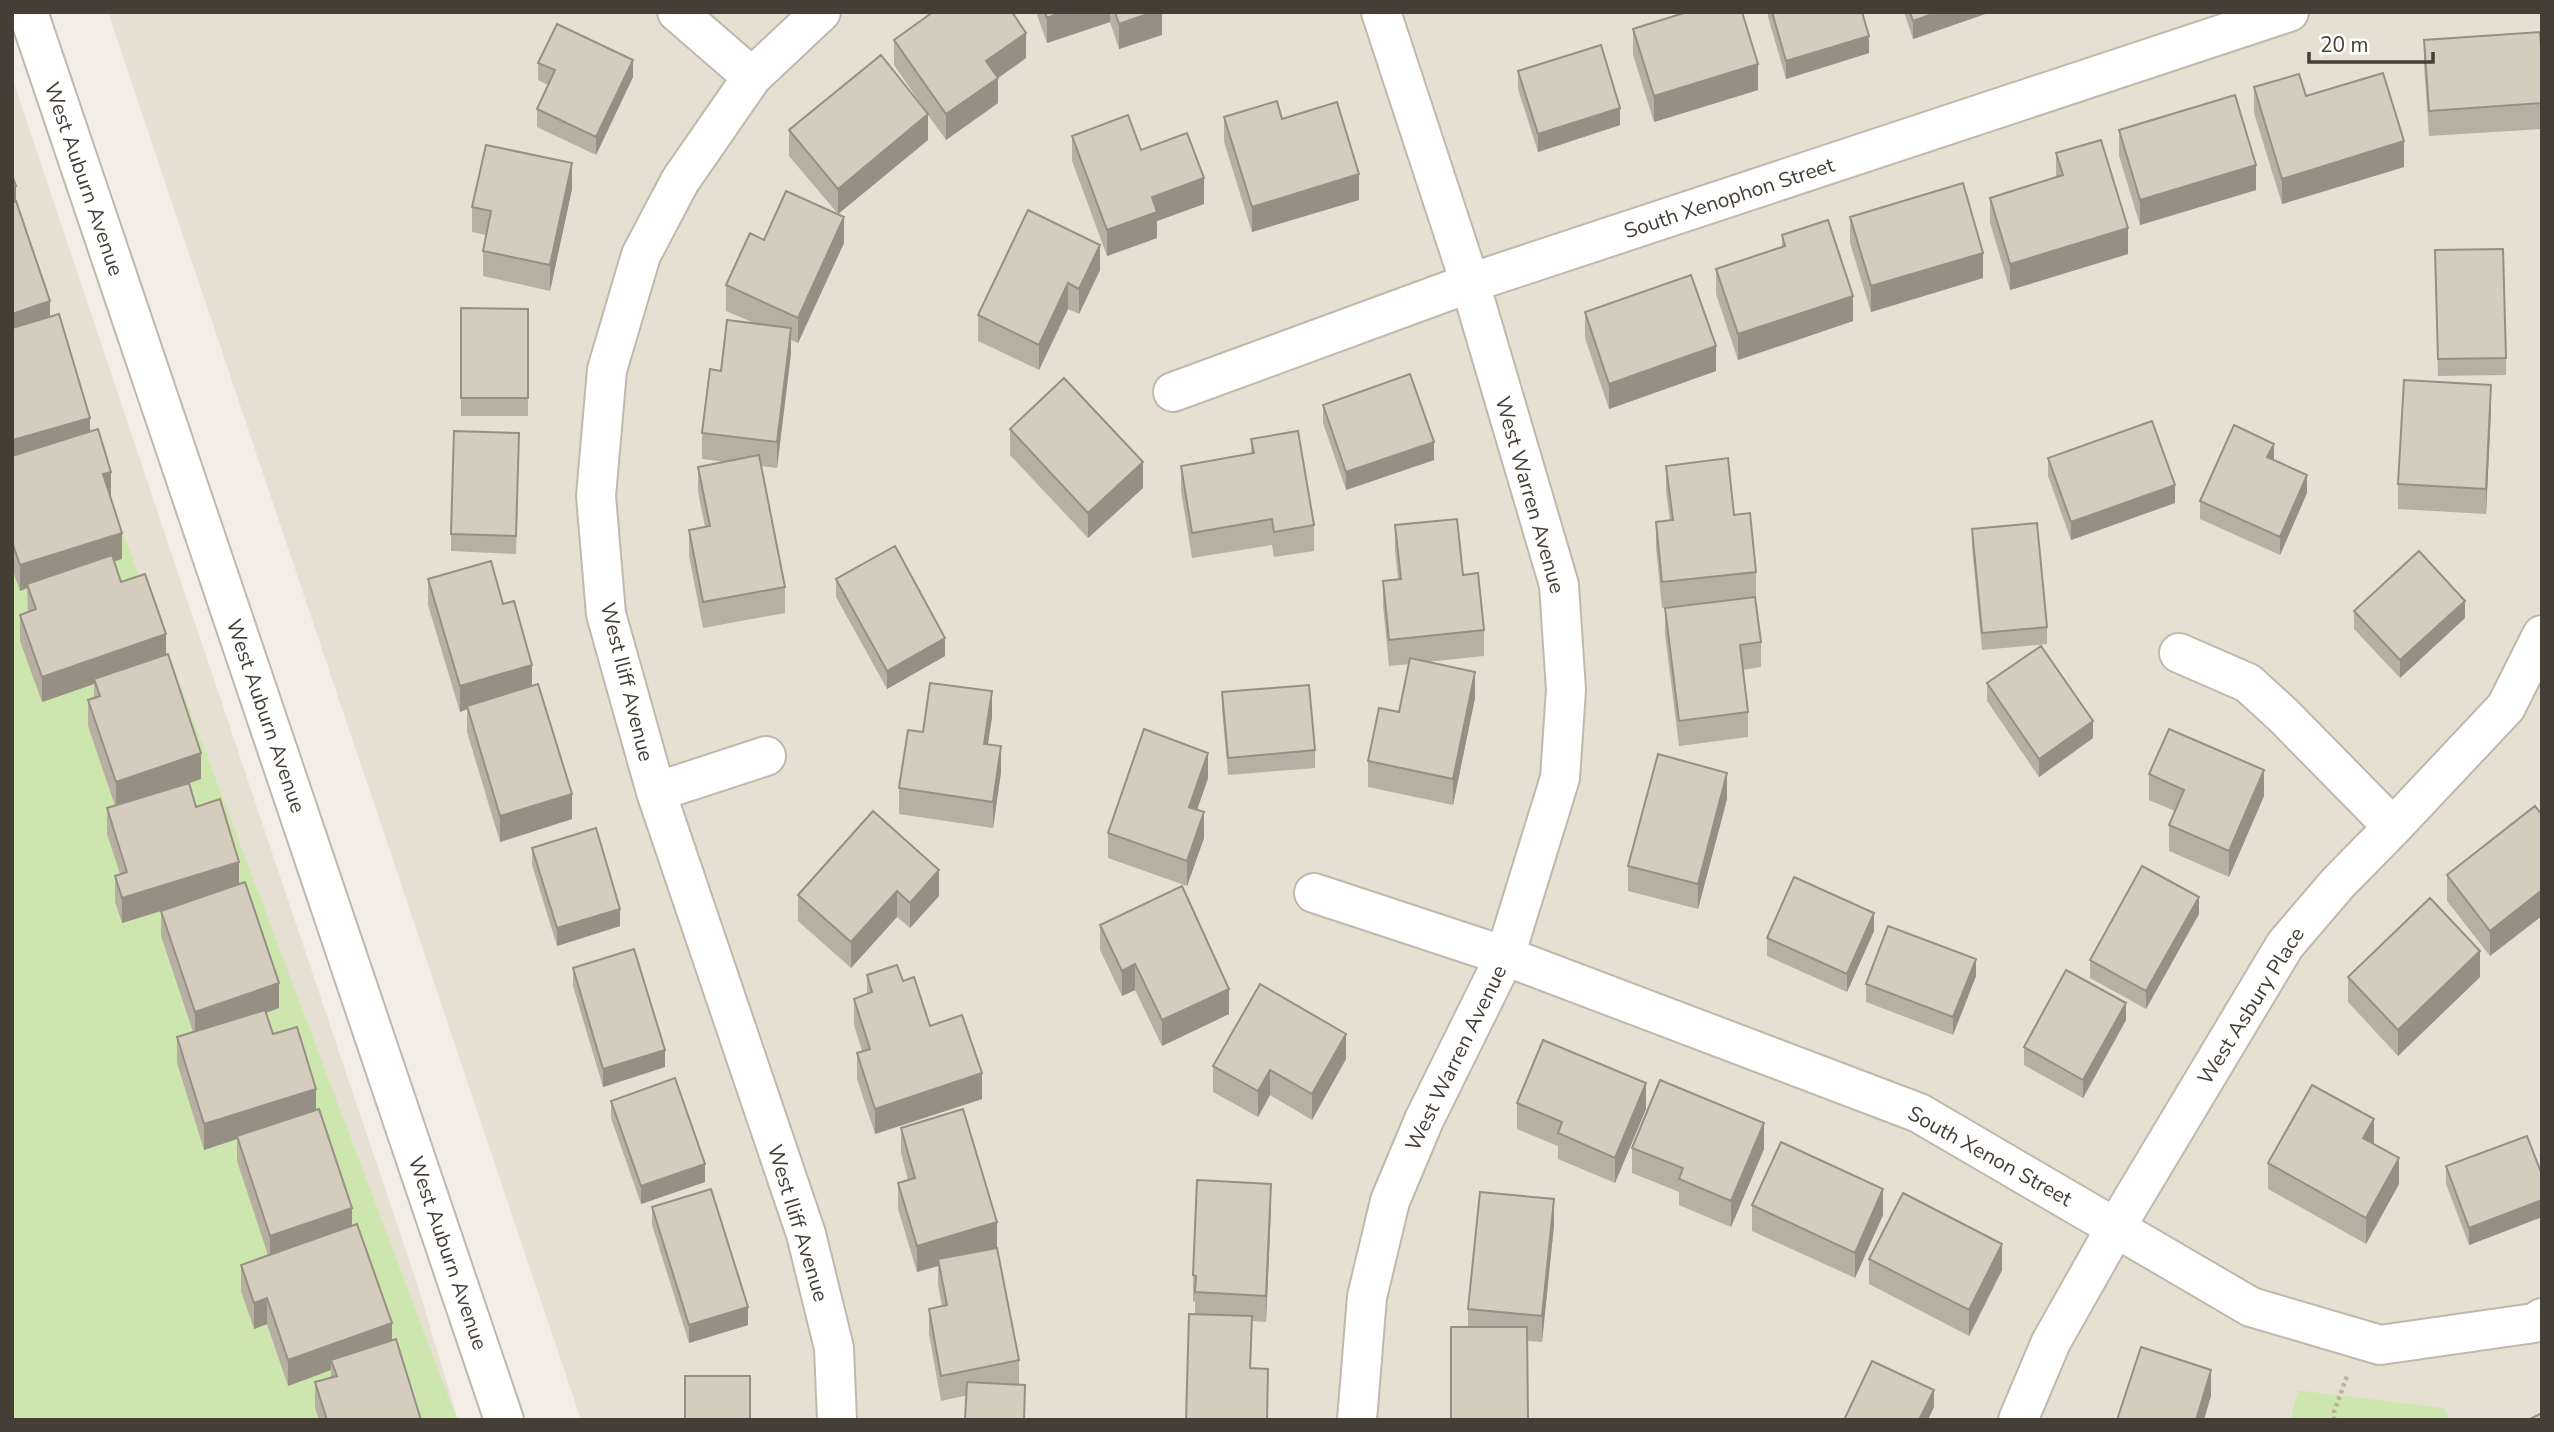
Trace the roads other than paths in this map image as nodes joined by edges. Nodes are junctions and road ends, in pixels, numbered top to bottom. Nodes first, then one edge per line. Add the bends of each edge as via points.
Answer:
1 (677, 12) edge
2 (821, 12) edge
3 (1381, 12) edge
4 (2289, 12) edge
5 (26, 38) edge
6 (752, 77) junction
7 (1470, 284) junction
8 (1173, 392) dead end
9 (2542, 635) edge
10 (2179, 653) dead end
11 (766, 756) dead end
12 (656, 792) junction
13 (2393, 827) junction
14 (1314, 894) dead end
15 (1505, 956) junction
16 (2116, 1227) junction
17 (2542, 1318) edge
18 (504, 1420) edge
19 (837, 1420) edge
20 (1357, 1420) edge
21 (2018, 1420) edge

1 - 6 street
2 - 6 street, West Iliff Avenue
3 - 7 street, West Warren Avenue
4 - 7 street, South Xenophon Street
5 - 18 street, West Auburn Avenue
6 - 12 street, West Iliff Avenue via 680,181 641,255 607,370 596,496 606,614
7 - 8 street, South Xenophon Street
7 - 15 street, West Warren Avenue via 1559,585 1566,690 1560,778
9 - 13 street, West Asbury Place via 2506,707
10 - 13 street via 2248,683
11 - 12 street
12 - 19 street, West Iliff Avenue via 806,1234 834,1348
13 - 16 street, West Asbury Place via 2285,945
14 - 15 street, South Xenon Street
15 - 16 street, South Xenon Street via 1919,1112
15 - 20 street, West Warren Avenue via 1424,1120 1390,1201 1367,1297
16 - 17 street, South Xenon Street via 2251,1307 2380,1345 2534,1323
16 - 21 street, West Asbury Place via 2051,1342

